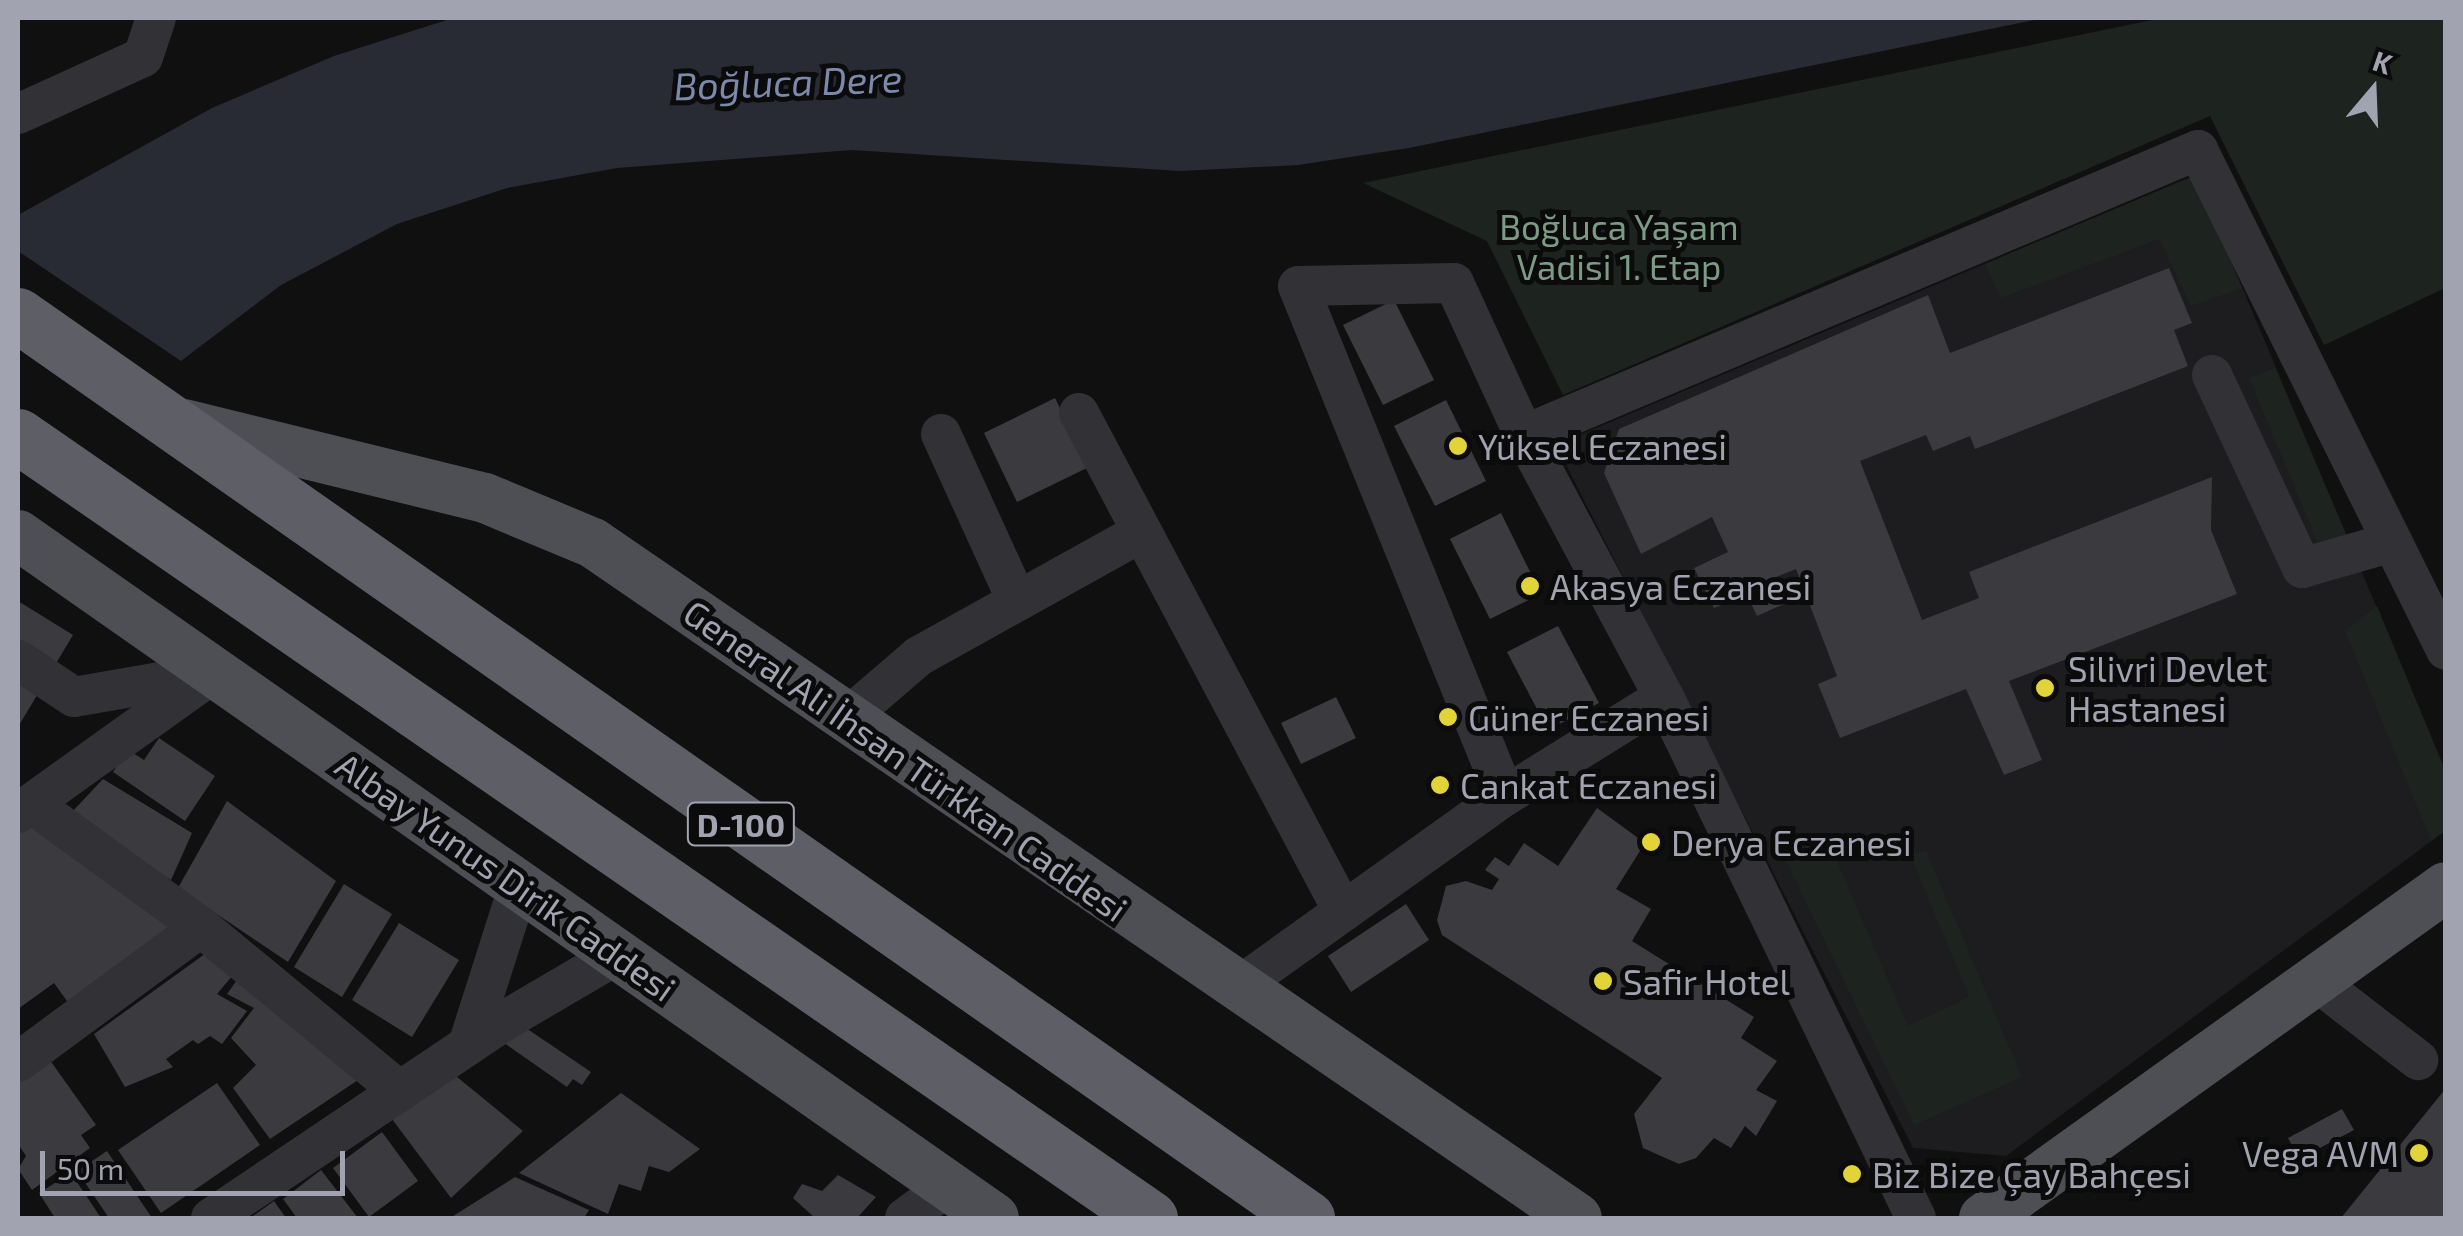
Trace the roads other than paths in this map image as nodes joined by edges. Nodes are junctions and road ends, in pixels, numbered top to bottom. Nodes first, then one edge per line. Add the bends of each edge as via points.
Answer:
1 (156, 18) edge
2 (22, 100) edge
3 (18, 315) edge
4 (2212, 376) dead end
5 (1080, 414) dead end
6 (180, 422) junction
7 (940, 434) dead end
8 (1524, 436) junction
9 (30, 445) edge
10 (1142, 532) junction
11 (18, 535) edge
12 (2392, 542) junction
13 (18, 576) edge
14 (1018, 602) junction
15 (2446, 650) edge
16 (18, 660) edge
17 (215, 672) junction
18 (1664, 697) junction
19 (848, 717) junction
20 (1505, 796) junction
21 (24, 808) edge
22 (519, 885) junction
23 (2446, 887) edge
24 (1343, 911) junction
25 (201, 928) junction
26 (618, 954) junction
27 (2314, 979) junction
28 (1235, 990) junction
29 (468, 1044) junction
30 (2418, 1060) dead end
31 (18, 1062) edge
32 (400, 1091) junction
33 (948, 1186) junction
34 (211, 1218) edge
35 (906, 1218) edge
36 (994, 1218) edge
37 (1150, 1218) edge
38 (1307, 1218) edge
39 (1576, 1218) edge
40 (1916, 1218) edge
41 (1984, 1218) edge

1 - 2 street via 143,56
3 - 6 highway, D-100
4 - 12 street via 2302,568
5 - 10 street
6 - 19 main road, General Ali İhsan Türkkan Caddesi via 485,498 593,543
6 - 38 highway, D-100 via 850,902
7 - 14 street
8 - 12 street via 2198,150
8 - 18 street
8 - 20 street via 1454,283 1298,286
9 - 37 highway, D-100
10 - 14 street
10 - 24 street
11 - 17 main road, Albay Yunus Dirik Caddesi
12 - 15 street
13 - 17 main road via 110,642 159,663
14 - 19 street via 882,682
16 - 17 street via 74,696
17 - 21 street
17 - 22 main road, Albay Yunus Dirik Caddesi
18 - 20 street
18 - 40 street
19 - 28 main road, General Ali İhsan Türkkan Caddesi
20 - 24 street
21 - 25 street
22 - 26 main road, Albay Yunus Dirik Caddesi
22 - 29 street
23 - 27 main road
24 - 28 street
25 - 31 street
25 - 32 street
26 - 29 street
26 - 33 main road, Albay Yunus Dirik Caddesi
27 - 30 street
27 - 41 main road
28 - 39 main road, General Ali İhsan Türkkan Caddesi
29 - 32 street
32 - 34 street
33 - 35 street
33 - 36 main road, Albay Yunus Dirik Caddesi

